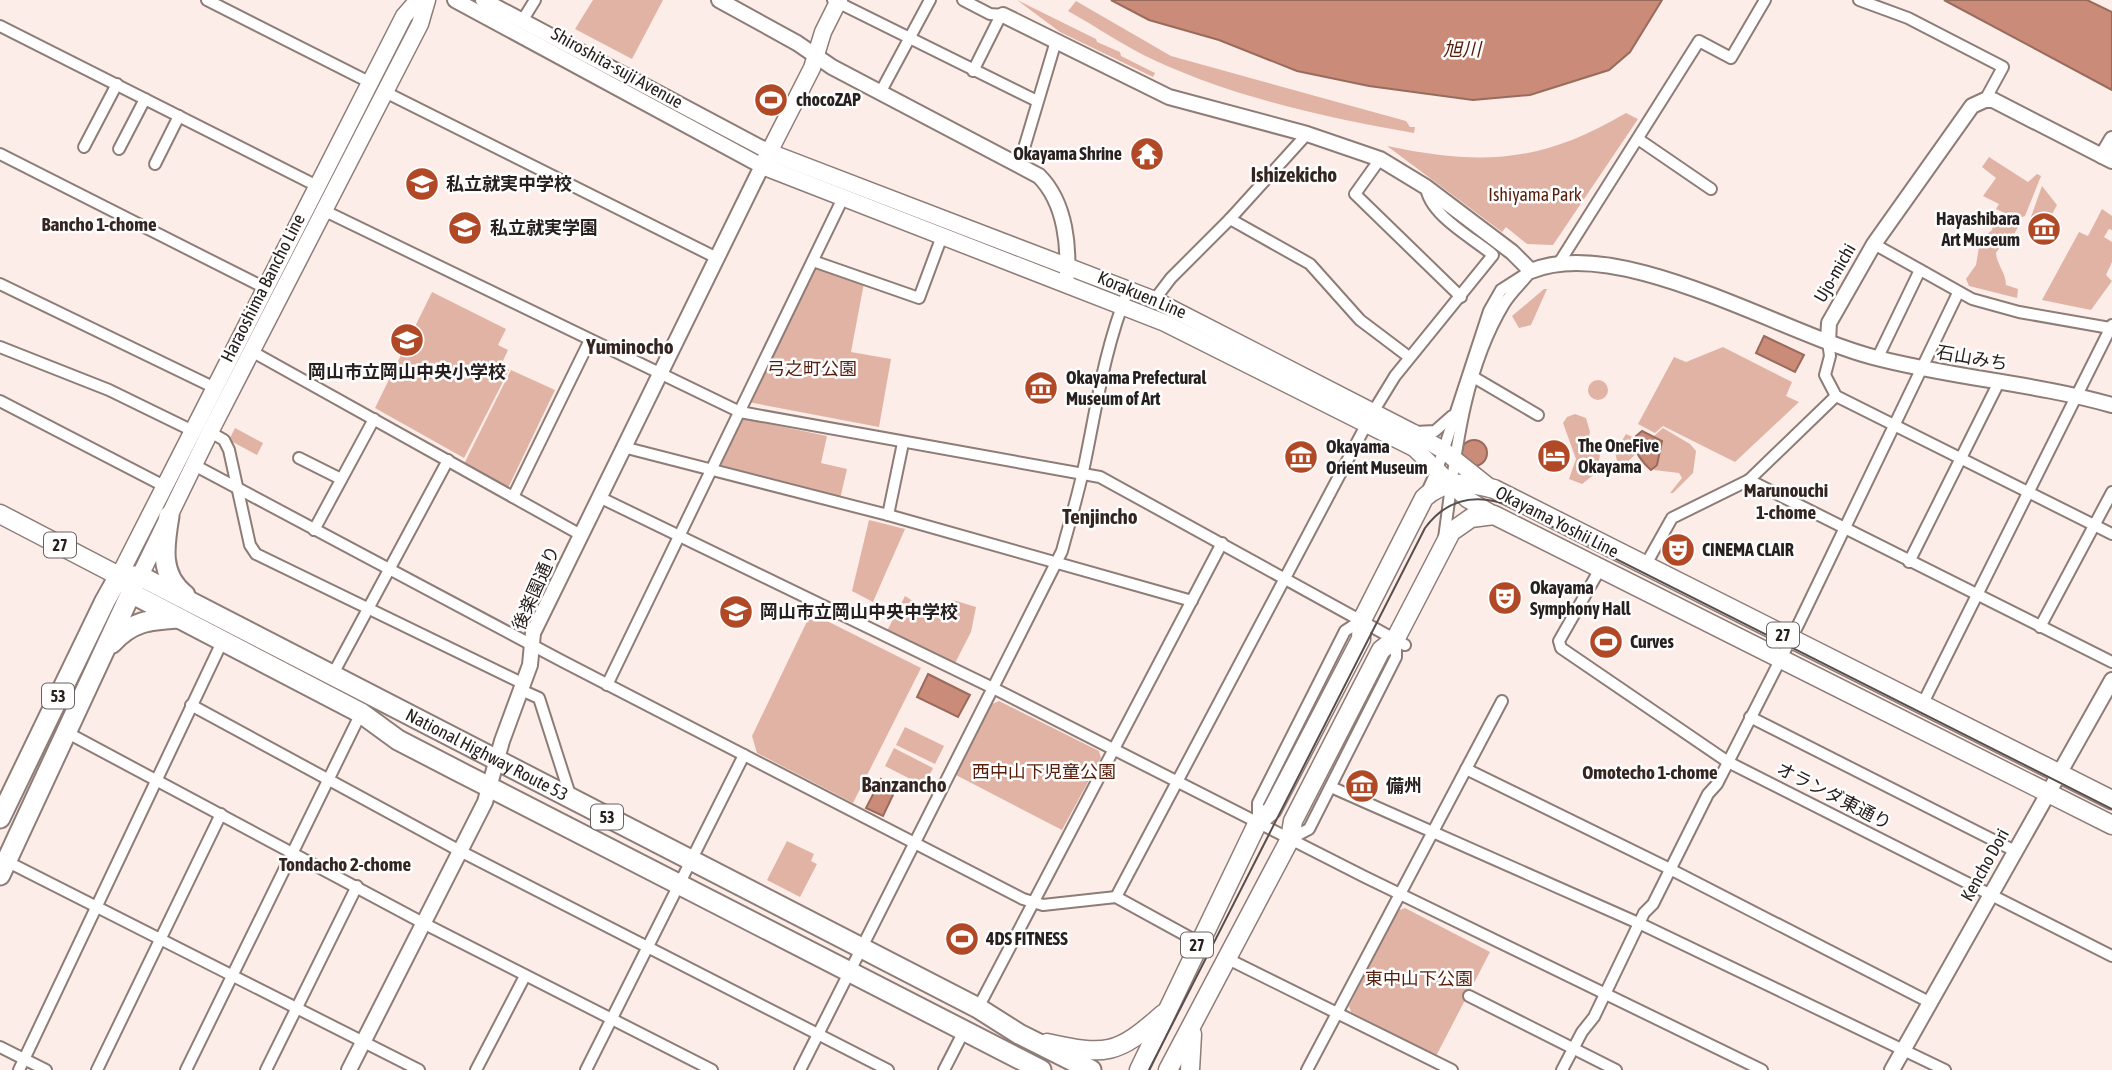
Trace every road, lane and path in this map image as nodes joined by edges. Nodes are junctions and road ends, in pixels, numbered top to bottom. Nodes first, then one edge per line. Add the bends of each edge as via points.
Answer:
1 (207, 0) edge
2 (418, 0) edge
3 (427, 0) edge
4 (455, 0) edge
5 (483, 0) edge
6 (536, 0) edge
7 (719, 0) edge
8 (930, 0) edge
9 (962, 0) edge
10 (1765, 0) edge
11 (1859, 0) edge
12 (836, 1) edge
13 (1001, 16) junction
14 (522, 21) junction
15 (0, 26) edge
16 (909, 39) junction
17 (1056, 41) junction
18 (816, 56) junction
19 (973, 71) junction
20 (117, 85) junction
21 (378, 88) junction
22 (880, 93) junction
23 (145, 99) junction
24 (1985, 100) junction
25 (1037, 101) junction
26 (179, 116) junction
27 (1307, 134) junction
28 (1638, 139) junction
29 (2112, 139) edge
30 (84, 147) dead end
31 (119, 149) dead end
32 (0, 154) edge
33 (2107, 158) edge
34 (766, 159) junction
35 (1380, 159) junction
36 (155, 164) dead end
37 (1018, 165) junction
38 (319, 187) junction
39 (1426, 187) junction
40 (1711, 189) dead end
41 (843, 198) junction
42 (325, 211) junction
43 (1230, 219) junction
44 (942, 236) junction
45 (1874, 244) junction
46 (717, 257) junction
47 (813, 261) junction
48 (1559, 263) junction
49 (1068, 267) junction
50 (1920, 270) junction
51 (1531, 271) junction
52 (0, 284) edge
53 (1066, 284) junction
54 (267, 289) junction
55 (1958, 293) junction
56 (1461, 297) junction
57 (1124, 298) junction
58 (1154, 300) junction
59 (1145, 315) junction
60 (2111, 326) edge
61 (590, 340) junction
62 (1828, 342) junction
63 (0, 347) edge
64 (253, 352) junction
65 (1409, 357) junction
66 (1877, 359) junction
67 (1921, 369) junction
68 (660, 372) junction
69 (1475, 378) junction
70 (1999, 382) junction
71 (215, 388) junction
72 (2076, 395) junction
73 (1836, 396) junction
74 (0, 401) edge
75 (2112, 405) edge
76 (740, 412) junction
77 (1455, 412) junction
78 (1538, 415) dead end
79 (1370, 418) junction
80 (374, 419) junction
81 (1895, 425) junction
82 (201, 432) junction
83 (1413, 440) junction
84 (903, 443) junction
85 (623, 447) junction
86 (1448, 455) junction
87 (299, 458) dead end
88 (1961, 459) junction
89 (448, 460) junction
90 (194, 466) junction
91 (1437, 470) junction
92 (712, 471) junction
93 (1082, 474) junction
94 (341, 479) junction
95 (1749, 480) junction
96 (1451, 484) junction
97 (166, 487) junction
98 (1494, 489) junction
99 (238, 490) junction
100 (2028, 492) junction
101 (2112, 492) edge
102 (513, 497) junction
103 (599, 498) junction
104 (1424, 498) junction
105 (0, 514) edge
106 (888, 515) junction
107 (1494, 515) junction
108 (169, 516) junction
109 (2094, 525) junction
110 (1845, 528) junction
111 (314, 530) junction
112 (2112, 534) edge
113 (581, 535) junction
114 (678, 537) junction
115 (1222, 543) junction
116 (1443, 544) junction
117 (1057, 562) junction
118 (1909, 562) junction
119 (1645, 566) junction
120 (388, 569) junction
121 (1600, 569) junction
122 (119, 576) junction
123 (1284, 577) junction
124 (136, 584) junction
125 (1976, 595) junction
126 (192, 601) junction
127 (1192, 601) junction
128 (366, 609) junction
129 (180, 618) junction
130 (1362, 620) junction
131 (2040, 627) junction
132 (1791, 639) junction
133 (223, 640) junction
134 (1400, 642) junction
135 (532, 645) junction
136 (104, 652) junction
137 (1780, 659) junction
138 (2112, 662) edge
139 (333, 674) junction
140 (2112, 680) edge
141 (607, 685) junction
142 (522, 687) junction
143 (993, 688) junction
144 (1502, 702) dead end
145 (191, 705) junction
146 (1922, 705) junction
147 (361, 713) junction
148 (1750, 717) junction
149 (66, 732) junction
150 (1113, 749) junction
151 (744, 755) junction
152 (496, 759) junction
153 (1728, 762) junction
154 (1466, 769) junction
155 (2059, 774) junction
156 (156, 779) junction
157 (327, 780) junction
158 (1178, 782) junction
159 (489, 787) junction
160 (1331, 787) junction
161 (2047, 794) junction
162 (571, 798) junction
163 (2112, 800) edge
164 (222, 814) junction
165 (0, 818) edge
166 (1258, 822) junction
167 (2112, 825) edge
168 (1433, 832) junction
169 (1290, 839) junction
170 (914, 845) junction
171 (460, 850) junction
172 (2015, 851) junction
173 (291, 853) junction
174 (691, 861) junction
175 (2, 864) edge
176 (1671, 869) junction
177 (679, 886) junction
178 (357, 887) junction
179 (1400, 894) junction
180 (1991, 895) junction
181 (1116, 897) junction
182 (1033, 903) junction
183 (96, 906) junction
184 (423, 923) junction
185 (1639, 923) junction
186 (160, 938) junction
187 (1199, 942) junction
188 (648, 948) junction
189 (862, 948) junction
190 (2112, 956) edge
191 (1226, 958) junction
192 (849, 972) junction
193 (232, 976) junction
194 (525, 976) junction
195 (1469, 996) dead end
196 (1605, 996) junction
197 (1931, 1003) junction
198 (978, 1007) junction
199 (297, 1009) junction
200 (1167, 1010) junction
201 (1338, 1013) junction
202 (612, 1018) junction
203 (1193, 1020) junction
204 (964, 1031) junction
205 (818, 1033) junction
206 (1033, 1041) junction
207 (363, 1042) junction
208 (0, 1047) edge
209 (1573, 1049) junction
210 (1905, 1049) junction
211 (22, 1065) edge
212 (1028, 1065) edge
213 (46, 1070) edge
214 (97, 1070) edge
215 (186, 1070) edge
216 (266, 1070) edge
217 (349, 1070) edge
218 (419, 1070) edge
219 (475, 1070) edge
220 (586, 1070) edge
221 (711, 1070) edge
222 (800, 1070) edge
223 (888, 1070) edge
224 (944, 1070) edge
225 (1041, 1070) edge
226 (1091, 1070) edge
227 (1139, 1070) edge
228 (1168, 1070) edge
229 (1190, 1070) edge
230 (1307, 1070) edge
231 (1452, 1070) edge
232 (1562, 1070) edge
233 (1616, 1070) edge
234 (1762, 1070) edge
235 (1892, 1070) edge
236 (1945, 1070) edge

1 - 21 street
2 - 21 main road, Haraoshima Bancho Line via 404,16
3 - 21 main road, Haraoshima Bancho Line via 420,24
4 - 34 street, Shiroshita-suji Avenue
5 - 14 street, Shiroshita-suji Avenue
6 - 14 street
7 - 18 street
8 - 16 street
9 - 13 street
10 - 28 street via 1731,58 1699,41
11 - 24 street via 1909,18 2003,67
12 - 16 street
12 - 18 main road
13 - 17 street
13 - 19 street
14 - 34 street, Shiroshita-suji Avenue
15 - 20 street
16 - 19 street
16 - 22 street
17 - 25 street
17 - 27 street via 1169,97
18 - 22 street
18 - 34 main road
19 - 25 street
20 - 23 street
20 - 30 street
21 - 38 main road, Haraoshima Bancho Line
21 - 42 main road, Haraoshima Bancho Line
21 - 46 street
22 - 37 street
23 - 26 street
23 - 31 street
24 - 33 street
24 - 45 street, Ujo-michi via 1972,106
25 - 37 street
26 - 36 street
26 - 38 street
27 - 35 street
27 - 43 street
28 - 40 street
28 - 48 street
29 - 33 street
32 - 54 street
34 - 41 main road, Korakuen Line
34 - 46 street, 後楽園通り
34 - 49 main road, Korakuen Line
35 - 39 street
35 - 56 street via 1355,194
37 - 49 street via 1039,176 1052,192 1069,247
38 - 54 main road, Haraoshima Bancho Line
39 - 51 street
39 - 56 street via 1427,198 1442,214 1493,255
41 - 44 main road, Korakuen Line
41 - 47 street
42 - 61 street
42 - 64 main road, Haraoshima Bancho Line
43 - 58 street
43 - 65 street via 1310,264 1360,320
44 - 47 street via 919,298
44 - 53 main road, Korakuen Line
45 - 50 street
45 - 62 street, Ujo-michi via 1829,323
46 - 68 street, 後楽園通り
47 - 76 street
48 - 51 street
48 - 62 street via 1593,263 1704,291
49 - 53 street
49 - 57 main road, Korakuen Line
50 - 55 street
50 - 66 street
51 - 69 street via 1504,304
51 - 77 street via 1512,280 1495,299
52 - 71 street
53 - 57 main road, Korakuen Line
54 - 71 main road, Haraoshima Bancho Line
55 - 60 street via 2020,312
55 - 67 street
56 - 65 street
57 - 58 main road, Korakuen Line
57 - 59 main road, Korakuen Line
57 - 93 street via 1097,389
58 - 59 street
58 - 79 main road, Korakuen Line
59 - 79 main road, Korakuen Line
60 - 72 street
61 - 68 street
61 - 102 street
62 - 66 street, 石山みち
62 - 73 street via 1825,375
63 - 82 street
64 - 80 street
64 - 82 main road, Haraoshima Bancho Line
65 - 79 street
66 - 67 street, 石山みち
67 - 70 street, 石山みち
67 - 81 street
68 - 76 street
68 - 85 street, 後楽園通り
69 - 78 street
69 - 86 street
70 - 72 street, 石山みち
70 - 88 street
71 - 82 main road, Haraoshima Bancho Line
72 - 75 street, 石山みち
72 - 100 street
73 - 81 street
73 - 95 street
74 - 97 street
76 - 84 street
76 - 92 street
77 - 83 street via 1435,431
77 - 86 street
79 - 83 main road, Korakuen Line
79 - 123 street
80 - 89 street
80 - 94 street
81 - 88 street
81 - 110 street
82 - 90 main road, Haraoshima Bancho Line
82 - 97 main road, Haraoshima Bancho Line
82 - 99 street via 224,440
83 - 86 main road, Korakuen Line
83 - 91 main road, Korakuen Line
84 - 93 street
84 - 106 street
85 - 92 street
85 - 103 street, 後楽園通り
86 - 91 street
86 - 96 street
86 - 98 main road, Korakuen Line
87 - 94 street
88 - 100 street
88 - 118 street
89 - 102 street
89 - 120 street
90 - 99 street
90 - 108 main road, Haraoshima Bancho Line
91 - 96 main road, Korakuen Line
91 - 104 street
92 - 106 street
92 - 114 street
93 - 115 street via 1100,477
93 - 117 street
94 - 111 street
95 - 110 street
95 - 119 street via 1672,518
96 - 98 main road, Okayama Yoshii Line / 27
96 - 104 main road
96 - 107 main road, Korakuen Line
96 - 116 street
97 - 122 main road, Haraoshima Bancho Line
98 - 119 main road, Okayama Yoshii Line / 27
99 - 111 street
99 - 128 street via 256,554
100 - 109 street
100 - 125 street
101 - 109 street
102 - 113 street
103 - 113 street, 後楽園通り
103 - 114 street
104 - 130 main road, 27
105 - 122 main road, 27
106 - 117 street
107 - 116 main road, Okayama Yoshii Line / 27 via 1471,518
107 - 121 main road, Okayama Yoshii Line / 27
108 - 124 main road, Haraoshima Bancho Line
108 - 126 highway via 166,567 177,589
109 - 112 street
109 - 131 street
110 - 118 street
110 - 132 street
111 - 120 street
113 - 135 street, 後楽園通り via 533,633
114 - 141 street
114 - 143 street
115 - 123 street
115 - 127 street
116 - 134 main road, Okayama Yoshii Line / 27
117 - 127 street
117 - 143 street
118 - 125 street
119 - 132 main road, Okayama Yoshii Line / 27
120 - 128 street
120 - 135 street
121 - 137 main road, Okayama Yoshii Line / 27
121 - 153 street, オランダ東通り via 1561,645
122 - 124 highway, National Highway Route 53 / 53
122 - 165 highway, 53 via 82,643
123 - 130 street
123 - 158 street
124 - 126 highway, National Highway Route 53 / 53
124 - 129 highway, National Highway Route 53 / 53
124 - 136 highway, 53
125 - 131 street
125 - 146 street
126 - 139 highway, National Highway Route 53 / 53
127 - 150 street
128 - 139 street
128 - 142 street
129 - 133 highway, National Highway Route 53 / 53
129 - 136 highway via 130,625
130 - 134 street
130 - 166 main road, 27 via 1361,639 1272,810
131 - 138 street
132 - 137 street
132 - 146 main road, Okayama Yoshii Line / 27
133 - 145 street
133 - 147 highway, National Highway Route 53 / 53
134 - 160 street
134 - 169 main road, Okayama Yoshii Line / 27 via 1381,650 1293,821
135 - 141 street
135 - 142 street, 後楽園通り
136 - 149 highway, 53
137 - 148 street
137 - 161 main road, Okayama Yoshii Line / 27
139 - 152 highway, National Highway Route 53 / 53
140 - 155 street, Kencho Dori
141 - 151 street
142 - 152 street, 後楽園通り
142 - 162 street via 539,698
143 - 150 street
143 - 170 street
144 - 154 street
145 - 156 street
145 - 157 street
146 - 155 main road, Okayama Yoshii Line / 27
147 - 157 street
147 - 159 highway, National Highway Route 53 / 53 via 398,740
148 - 153 street
148 - 172 street
149 - 156 street
149 - 175 highway, 53
150 - 158 street
150 - 182 street
151 - 170 street
151 - 174 street
152 - 159 street, 後楽園通り
152 - 162 highway, National Highway Route 53 / 53
153 - 176 street
153 - 180 street, オランダ東通り
154 - 168 street
154 - 176 street
155 - 161 street, Kencho Dori
155 - 163 main road, Okayama Yoshii Line / 27
156 - 164 street
156 - 183 street
157 - 171 street
157 - 173 street
158 - 166 street
158 - 181 street
159 - 171 street, 後楽園通り
159 - 177 highway, National Highway Route 53 / 53
160 - 168 street
160 - 169 street via 1308,829
161 - 167 main road, Okayama Yoshii Line / 27
161 - 172 street, Kencho Dori
162 - 174 highway, National Highway Route 53 / 53
164 - 173 street
164 - 186 street
166 - 169 street
166 - 187 main road, 27
168 - 179 street
168 - 185 street
169 - 179 street
169 - 191 main road, Okayama Yoshii Line / 27
170 - 182 street
170 - 189 street
171 - 184 street, 後楽園通り
171 - 188 street
172 - 180 street, Kencho Dori
173 - 178 street
173 - 193 street
174 - 177 street
174 - 189 highway, National Highway Route 53 / 53
175 - 183 street
176 - 185 street
176 - 197 street
177 - 188 street
177 - 192 highway, National Highway Route 53 / 53
178 - 184 street
178 - 199 street
179 - 196 street
179 - 201 street
180 - 190 street, オランダ東通り
180 - 197 street, Kencho Dori
181 - 182 street
181 - 187 street
182 - 198 street
183 - 186 street
183 - 211 street
184 - 194 street
184 - 207 street, 後楽園通り
185 - 196 street
185 - 210 street
186 - 193 street
186 - 214 street
187 - 200 main road, 27
188 - 202 street
188 - 205 street
189 - 192 street
189 - 198 highway, National Highway Route 53 / 53
191 - 201 street
191 - 203 main road, Okayama Yoshii Line / 27
192 - 204 highway, National Highway Route 53 / 53
192 - 205 street
193 - 199 street
193 - 215 street
194 - 202 street
194 - 219 street
195 - 209 street
196 - 209 street
196 - 234 street
197 - 210 street, Kencho Dori
198 - 206 highway, National Highway Route 53 / 53
199 - 207 street
199 - 216 street
200 - 206 main road via 1137,1038 1104,1051 1087,1053
200 - 227 main road, 27
201 - 230 street
201 - 231 street
202 - 220 street
202 - 221 street
203 - 228 main road, Okayama Yoshii Line / 27
203 - 229 main road
204 - 212 highway, National Highway Route 53 / 53
204 - 224 street
205 - 222 street
205 - 223 street
206 - 226 highway, National Highway Route 53 / 53
207 - 217 street, 後楽園通り
207 - 218 street
208 - 211 street
209 - 232 street
209 - 233 street
210 - 235 street, Kencho Dori
210 - 236 street
211 - 213 street
212 - 225 highway, National Highway Route 53 / 53

